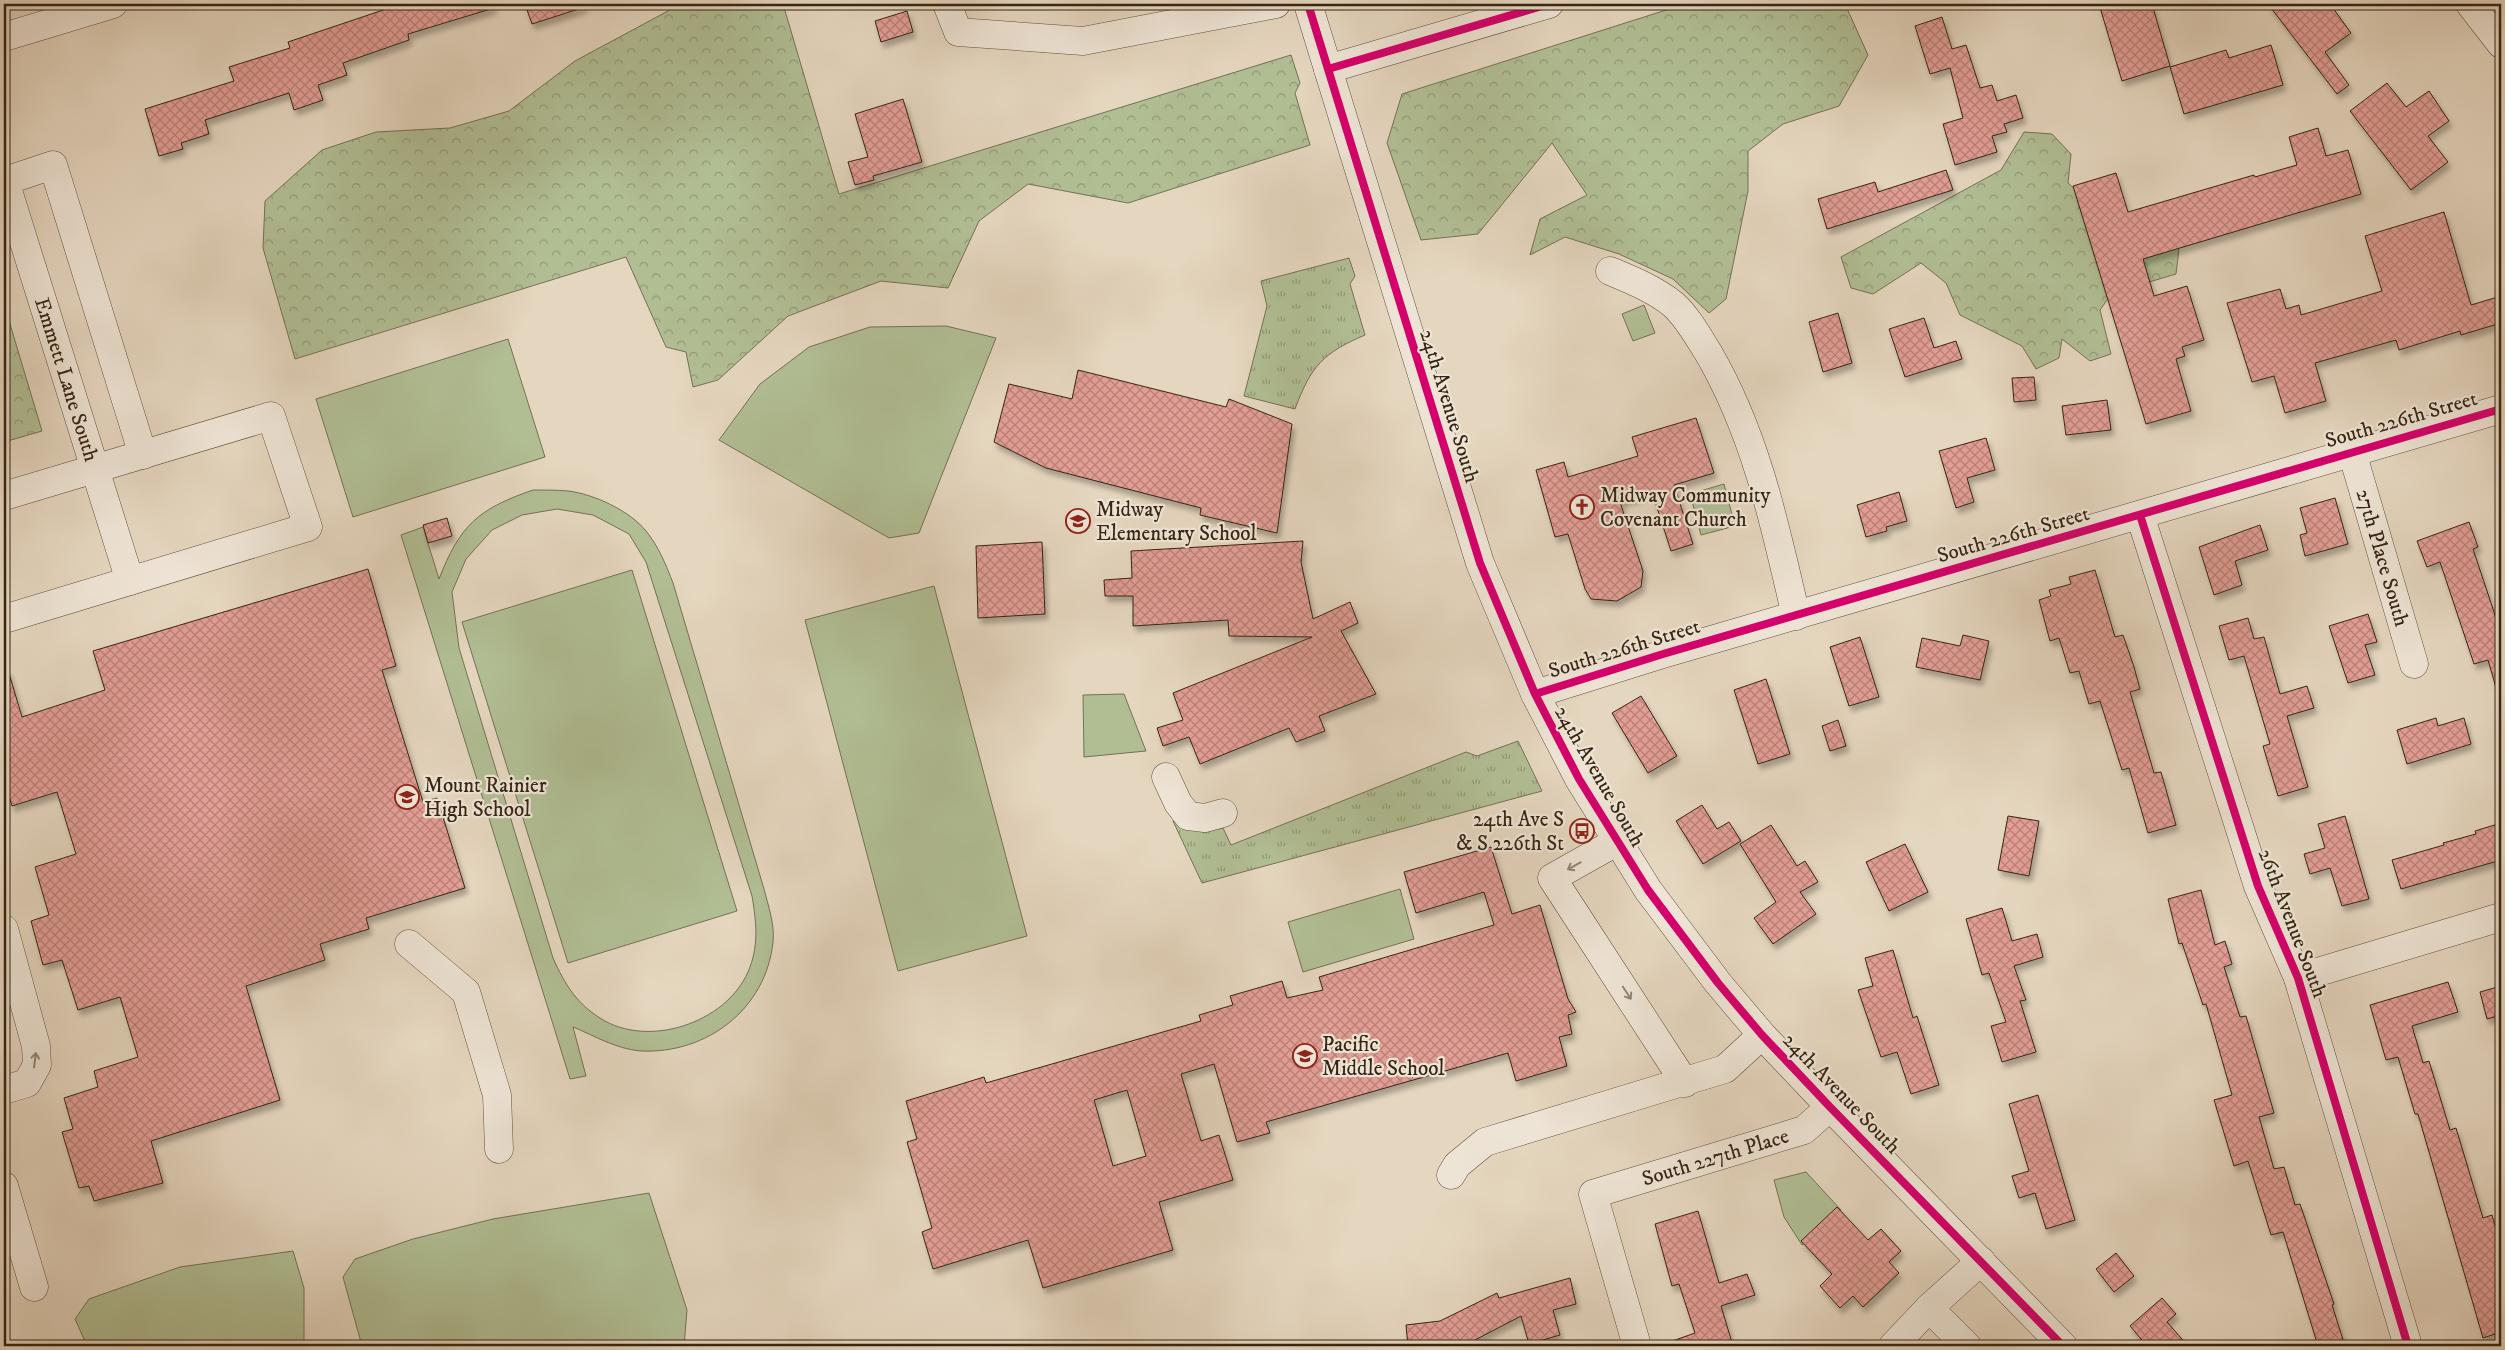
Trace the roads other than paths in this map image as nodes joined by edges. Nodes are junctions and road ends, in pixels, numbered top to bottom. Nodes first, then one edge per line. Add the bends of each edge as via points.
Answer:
1 (114, 4) edge
2 (947, 4) edge
3 (1276, 4) edge
4 (1308, 4) edge
5 (1549, 4) edge
6 (2470, 4) edge
7 (4, 37) edge
8 (2501, 44) edge
9 (1328, 69) junction
10 (4, 179) edge
11 (1610, 272) dead end
12 (2501, 408) edge
13 (2352, 452) junction
14 (143, 455) junction
15 (96, 469) junction
16 (4, 496) edge
17 (2140, 514) junction
18 (130, 581) junction
19 (1796, 616) junction
20 (4, 619) edge
21 (2414, 664) dead end
22 (1535, 694) junction
23 (1166, 778) dead end
24 (1223, 813) dead end
25 (1616, 842) junction
26 (2501, 916) edge
27 (4, 929) edge
28 (409, 944) dead end
29 (2298, 978) junction
30 (1762, 1035) junction
31 (1685, 1083) junction
32 (4, 1090) edge
33 (1830, 1107) junction
34 (499, 1149) dead end
35 (1451, 1175) dead end
36 (4, 1186) edge
37 (1981, 1261) junction
38 (34, 1287) dead end
39 (1929, 1308) junction
40 (1636, 1346) edge
41 (1892, 1346) edge
42 (1967, 1346) edge
43 (2063, 1346) edge
44 (2408, 1346) edge

1 - 7 street
2 - 3 street via 958,32 1083,40
4 - 9 street, 24th Avenue South
5 - 9 street
6 - 8 street
9 - 22 street, 24th Avenue South via 1465,518 1497,607
10 - 14 street via 53,165
10 - 15 street, Emmett Lane South
11 - 19 street via 1641,284 1674,305 1713,362 1730,394 1764,481
12 - 13 street, South 226th Street
13 - 17 street, South 226th Street
13 - 21 street, 27th Place South
14 - 15 street
14 - 18 street via 271,416 308,527
15 - 16 street
15 - 18 street, Emmett Lane South
17 - 19 street, South 226th Street
17 - 29 street, 26th Avenue South via 2258,886
18 - 20 street
19 - 22 street, South 226th Street
22 - 25 street, 24th Avenue South
23 - 24 street via 1188,816 1205,818
25 - 30 street, 24th Avenue South via 1682,937
25 -> 31 street via 1552,878
26 - 29 street
32 -> 27 street via 27,1082 37,1065 36,1046
28 - 34 street via 466,992 496,1095
29 - 44 street, 26th Avenue South
30 - 31 street via 1725,1070
30 - 33 street, 24th Avenue South
31 - 35 street via 1485,1142 1457,1165
33 - 37 street, 24th Avenue South
33 - 40 street, South 227th Place via 1804,1130 1593,1194
36 - 38 street
37 - 39 street
37 - 43 street, 24th Avenue South
39 - 41 street
39 - 42 street

